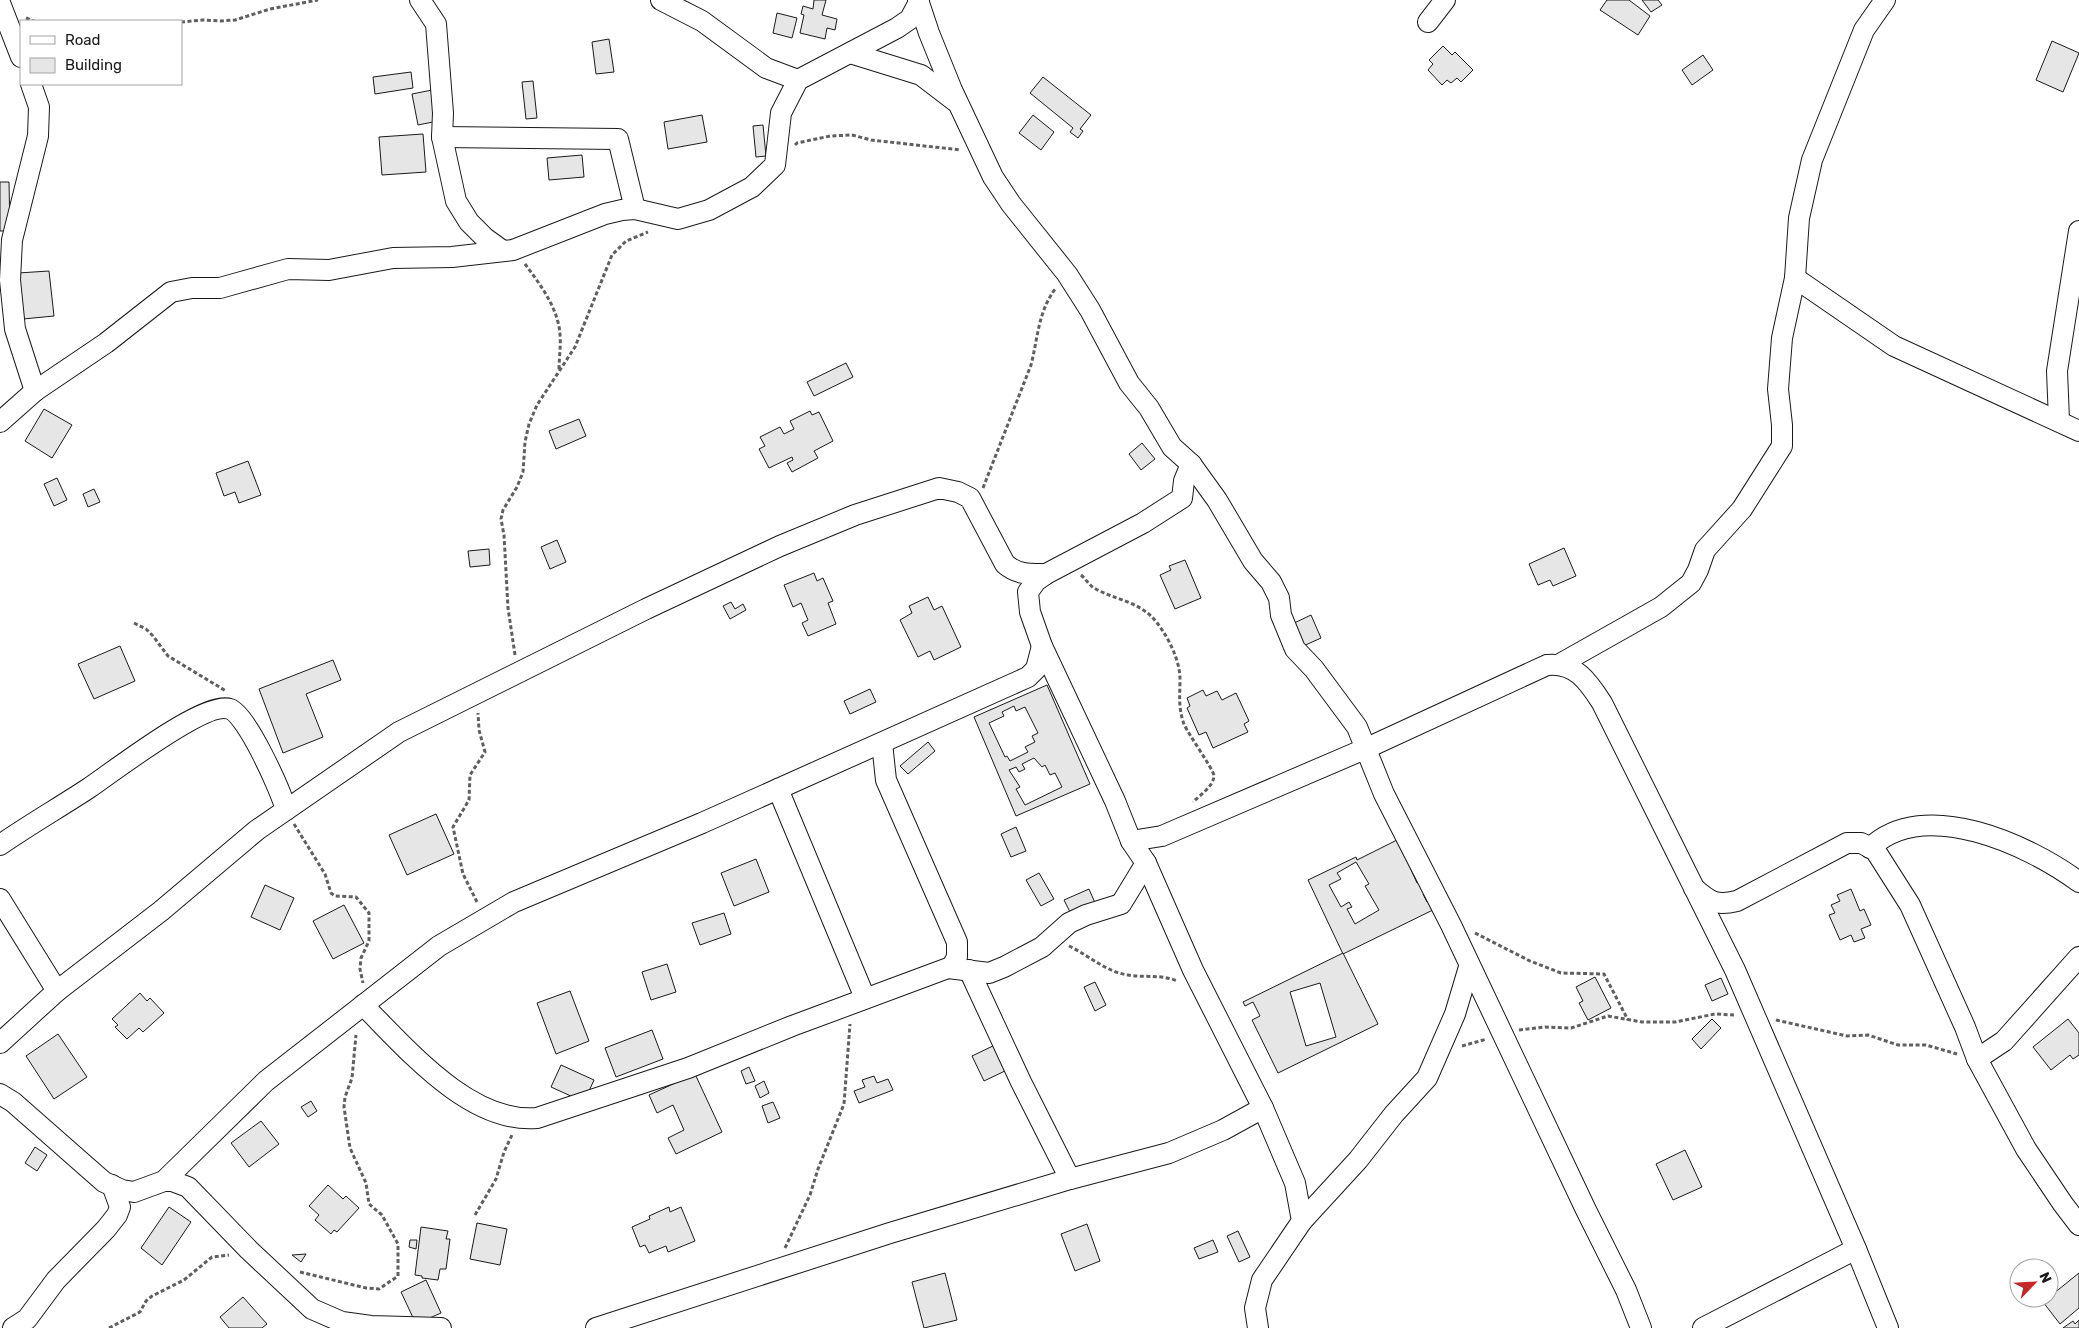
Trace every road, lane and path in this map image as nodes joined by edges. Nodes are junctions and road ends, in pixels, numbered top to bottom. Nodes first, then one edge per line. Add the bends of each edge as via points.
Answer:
1 (318, 0) edge
2 (420, 0) edge
3 (661, 0) edge
4 (1445, 0) edge
5 (1885, 0) edge
6 (919, 1) edge
7 (0, 3) edge
8 (182, 22) edge
9 (1428, 22) dead end
10 (850, 53) junction
11 (20, 54) edge
12 (798, 80) junction
13 (31, 85) edge
14 (958, 104) junction
15 (442, 137) junction
16 (981, 154) junction
17 (775, 165) junction
18 (634, 209) junction
19 (678, 219) junction
20 (2079, 231) edge
21 (508, 250) junction
22 (1067, 274) junction
23 (1795, 278) junction
24 (559, 370) junction
25 (35, 391) junction
26 (2059, 420) junction
27 (0, 422) edge
28 (2079, 431) edge
29 (1190, 464) junction
30 (975, 506) junction
31 (1068, 562) junction
32 (1046, 574) junction
33 (134, 623) dead end
34 (1042, 646) junction
35 (1560, 664) junction
36 (520, 672) junction
37 (478, 693) junction
38 (238, 713) junction
39 (882, 743) junction
40 (1367, 748) junction
41 (778, 789) junction
42 (1192, 803) dead end
43 (285, 811) junction
44 (1131, 840) junction
45 (0, 845) edge
46 (1870, 848) junction
47 (1146, 863) junction
48 (2079, 882) edge
49 (1693, 887) junction
50 (0, 899) edge
51 (490, 916) junction
52 (1451, 925) junction
53 (1050, 940) junction
54 (2079, 957) edge
55 (1469, 967) junction
56 (960, 969) junction
57 (1202, 988) junction
58 (57, 990) junction
59 (858, 1001) junction
60 (362, 1006) junction
61 (1755, 1015) junction
62 (1628, 1020) junction
63 (1502, 1035) junction
64 (0, 1043) edge
65 (1440, 1050) junction
66 (1976, 1056) junction
67 (0, 1094) edge
68 (1262, 1108) junction
69 (537, 1118) junction
70 (1070, 1179) junction
71 (164, 1181) junction
72 (112, 1186) junction
73 (475, 1215) dead end
74 (1302, 1220) junction
75 (2079, 1225) edge
76 (1856, 1249) junction
77 (249, 1250) junction
78 (781, 1269) junction
79 (270, 1270) junction
80 (0, 1325) edge
81 (6, 1328) edge
82 (13, 1328) edge
83 (109, 1328) edge
84 (441, 1328) edge
85 (596, 1328) edge
86 (1258, 1328) edge
87 (1641, 1328) edge
88 (1703, 1328) edge
89 (1888, 1328) edge

1 - 8 path via 235,20
2 - 15 street via 436,24
3 - 12 street via 702,21 766,68
4 - 9 street
5 - 23 street via 1864,30 1812,160 1799,218
6 - 10 street via 910,19
6 - 14 street
7 - 11 street
10 - 12 street
10 - 14 street via 921,75
12 - 17 street via 781,113
13 - 25 street via 39,107 38,136 12,240 10,280 15,329
14 - 16 street
15 - 18 street via 618,139
15 - 21 street via 456,201 469,222 485,238
16 - 17 path via 852,135 830,136 797,143
16 - 22 street via 1011,204
17 - 19 street via 752,187 709,210
18 - 19 street
18 - 21 street via 605,214
19 - 24 path via 663,228 634,236 619,246 612,255 575,347
20 - 26 street via 2057,371
21 - 24 path via 534,277 556,315 560,333
21 - 25 street via 452,257 393,258 329,270 288,269 220,288 171,292 106,343
22 - 29 street via 1129,383 1149,408 1172,447
22 - 30 path via 1049,297 1039,320 1031,366
23 - 26 street via 1894,346
23 - 35 street via 1782,338 1778,389 1782,446 1742,509 1704,550 1691,583 1662,607
24 - 36 path via 529,424 523,472 501,519 508,608
25 - 27 street
26 - 28 street
29 - 31 street via 1182,498 1143,523
29 - 40 street via 1270,582 1279,598 1281,615 1295,649 1342,706
30 - 32 street via 1005,564 1022,574
30 - 36 street via 970,498 958,492 939,488 855,515 654,605
31 - 32 street
31 - 42 path via 1092,588 1134,604 1152,617 1164,634 1176,658 1180,677 1179,708 1184,724 1213,770 1214,777 1209,787
32 - 34 street via 1036,580 1028,592 1030,612
33 - 38 path via 154,636 168,656 226,691
34 - 39 street via 1036,669 1028,677
34 - 44 street
35 - 40 street via 1547,665
35 - 49 street via 1590,684 1602,702
36 - 37 street
37 - 43 street via 399,732
37 - 51 path via 479,730 486,752 470,775 469,800 453,827 463,874 476,901
38 - 43 street via 282,796
38 - 45 street via 228,708 198,716
39 - 41 street
39 - 56 street via 886,780 957,942
40 - 44 street via 1162,836
40 - 52 street via 1384,794
41 - 51 street via 523,898
41 - 59 street
43 - 58 street
43 - 60 path via 322,868 331,893 356,897 369,913 369,941 360,969
44 - 47 street
46 - 48 street via 1890,833 1925,825 1948,826 2012,844 2045,858
46 - 49 street via 1861,843 1847,843 1737,901 1722,904 1708,900
46 - 66 street via 1875,850 1910,905
47 - 53 street via 1121,904 1069,923
47 - 57 street
49 - 61 street
50 - 58 street
51 - 60 street via 439,946
52 - 55 street
52 - 62 path via 1474,932 1561,973 1604,974
53 - 56 street via 989,973
53 - 57 path via 1128,976 1170,978
54 - 66 street via 2004,1041
55 - 63 street
55 - 65 street
56 - 59 street
56 - 70 street
57 - 68 street
58 - 64 street
59 - 69 street via 688,1068
59 - 78 path via 844,1104 810,1195 786,1245
60 - 69 street via 424,1066 461,1095 503,1116 521,1120
60 - 71 street via 266,1081
60 - 79 path via 354,1042 352,1078 345,1098 346,1119 350,1148 366,1183 369,1204 382,1215 398,1244 398,1276 379,1289 301,1272
61 - 62 path via 1715,1014 1675,1022
61 - 66 path via 1847,1036 1868,1035 1898,1045 1926,1045 1955,1054
61 - 76 street
62 - 63 path via 1608,1016 1571,1028 1545,1027
63 - 65 path
63 - 87 street via 1626,1290
65 - 74 street via 1427,1078
66 - 75 street via 2026,1149
67 - 72 street
68 - 70 street via 1223,1130 1169,1153
68 - 74 street via 1295,1183
69 - 73 path via 519,1128 508,1141 496,1179
70 - 78 street
71 - 72 street via 134,1192
71 - 77 street via 188,1187
72 - 82 street via 120,1207 117,1215 56,1280 27,1319
74 - 86 street via 1262,1280 1255,1308
76 - 88 street
76 - 89 street
77 - 79 street
77 - 83 path via 212,1257 184,1280 146,1300 140,1312
78 - 85 street
79 - 84 street via 312,1309 342,1322
80 - 81 street

